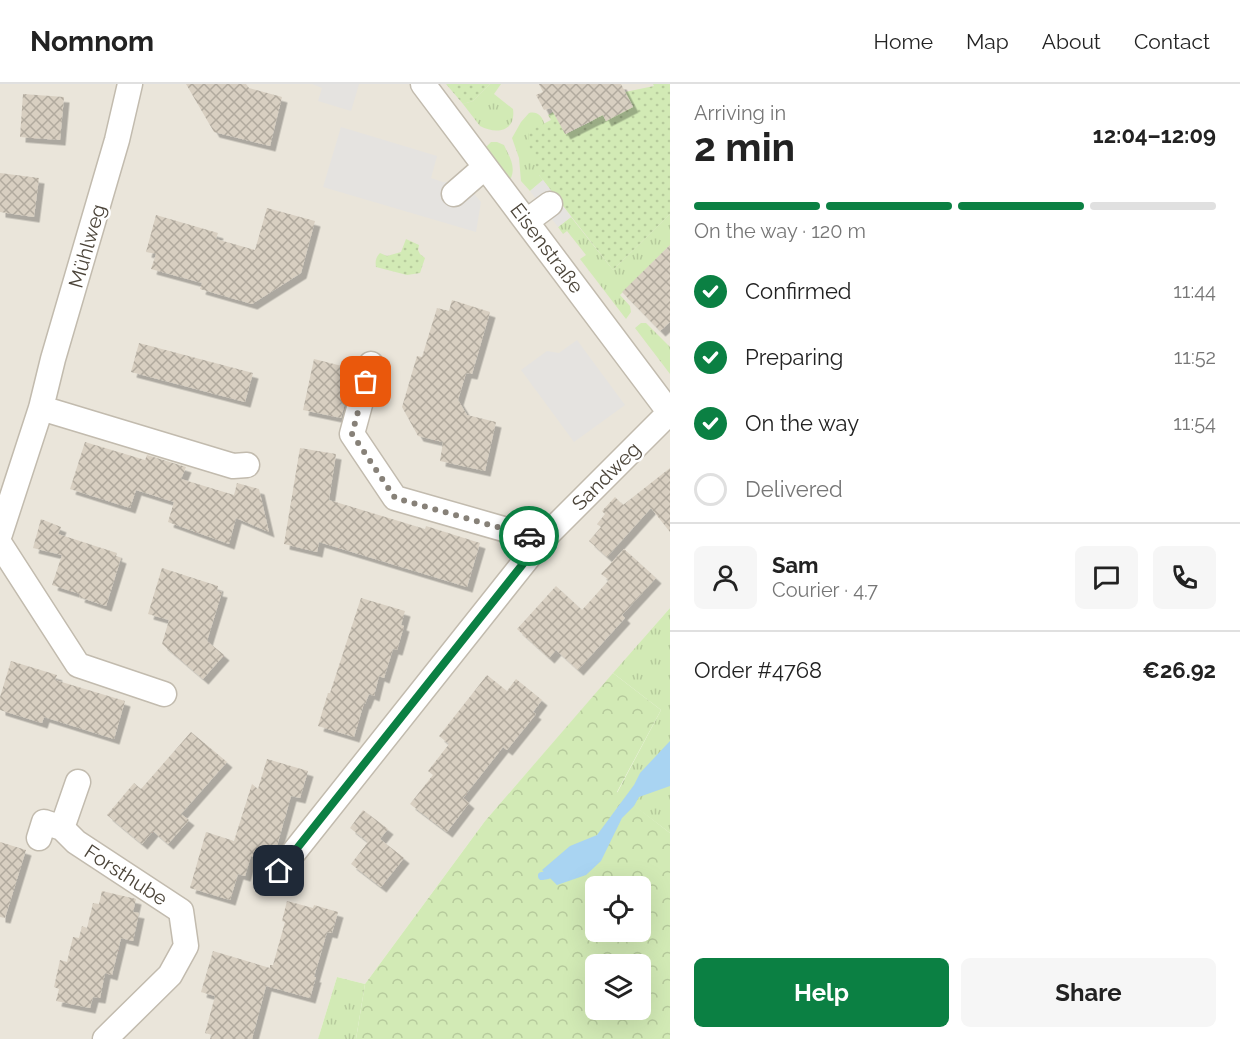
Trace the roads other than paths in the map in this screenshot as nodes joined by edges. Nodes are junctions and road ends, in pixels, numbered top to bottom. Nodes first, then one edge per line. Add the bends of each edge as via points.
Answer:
1 (130, 84) edge
2 (423, 84) edge
3 (485, 167) junction
4 (454, 194) dead end
5 (550, 204) dead end
6 (527, 221) junction
7 (371, 364) dead end
8 (40, 408) junction
9 (670, 412) edge
10 (247, 465) dead end
11 (0, 534) edge
12 (542, 540) junction
13 (0, 544) edge
14 (164, 694) dead end
15 (78, 782) dead end
16 (62, 828) junction
17 (39, 838) dead end
18 (279, 871) dead end
19 (105, 1039) edge

1 - 8 street, Mühlweg via 113,157
2 - 3 street, Eisenstraße
3 - 4 street
3 - 6 street, Eisenstraße
5 - 6 street
6 - 9 street, Eisenstraße
7 - 12 street via 352,434 395,498
8 - 10 street via 233,466
8 - 11 street, Mühlweg
9 - 12 street, Sandweg
12 - 18 street, Sandweg
13 - 14 street via 78,665
15 - 16 street
16 - 17 street via 44,822
16 - 19 street, Forsthube via 76,842 181,911 186,946 170,975

